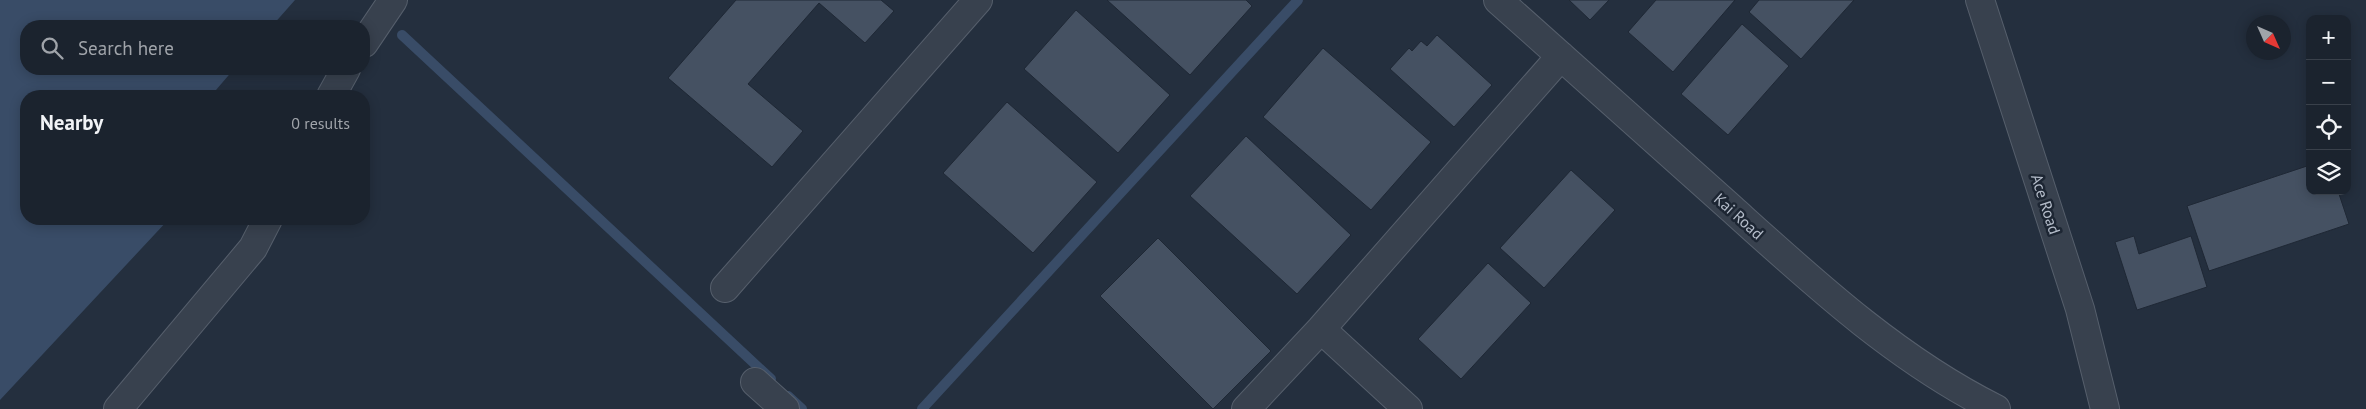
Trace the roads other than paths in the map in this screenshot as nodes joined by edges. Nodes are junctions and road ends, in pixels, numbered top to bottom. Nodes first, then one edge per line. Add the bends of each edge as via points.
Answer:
1 (394, 0) edge
2 (978, 0) edge
3 (1498, 0) edge
4 (1980, 0) edge
5 (370, 34) edge
6 (1561, 56) junction
7 (343, 75) edge
8 (334, 90) edge
9 (265, 225) edge
10 (725, 288) dead end
11 (1322, 329) junction
12 (755, 382) dead end
13 (118, 409) edge
14 (785, 409) edge
15 (1246, 409) edge
16 (1408, 409) edge
17 (1996, 409) edge
18 (2105, 409) edge

1 - 5 street
2 - 10 street
3 - 6 street, Kai Road
4 - 18 street, Ace Road via 2080,309
6 - 11 street
6 - 17 street, Kai Road via 1836,303 1900,351
7 - 8 street
9 - 13 street via 253,248
11 - 15 street
11 - 16 street
12 - 14 street

